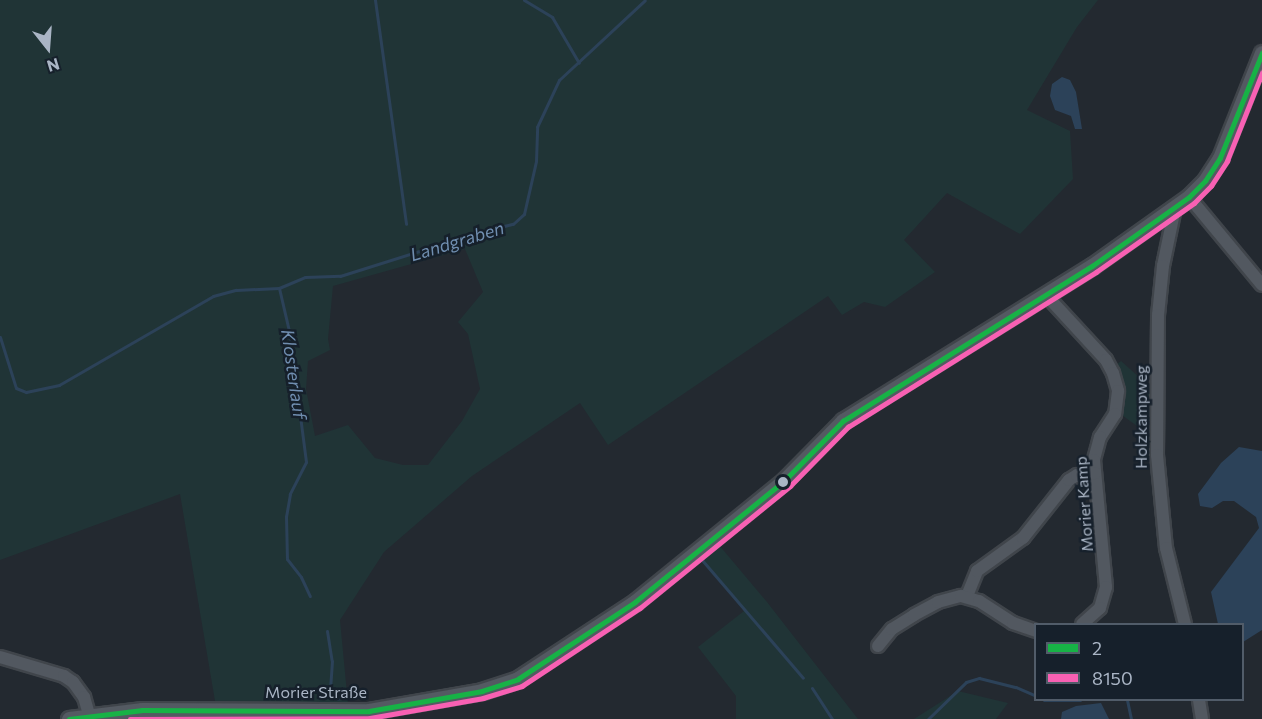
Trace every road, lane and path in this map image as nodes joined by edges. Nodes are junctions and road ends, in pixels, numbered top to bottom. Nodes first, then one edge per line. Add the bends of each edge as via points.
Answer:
1 (1262, 53) edge
2 (1189, 197) junction
3 (1175, 208) junction
4 (1262, 285) edge
5 (1046, 295) junction
6 (1095, 473) junction
7 (967, 596) junction
8 (1083, 623) edge
9 (1185, 623) edge
10 (1034, 632) edge
11 (878, 646) dead end
12 (0, 657) edge
13 (1199, 701) edge
14 (140, 714) edge
15 (88, 715) junction
16 (69, 719) edge
17 (1202, 719) edge

1 - 2 main road, Morier Straße via 1220,158
2 - 3 main road, Morier Straße
2 - 4 street
3 - 5 main road, Morier Straße
3 - 9 street, Holzkampweg via 1158,315 1157,455 1166,548
5 - 6 street, Morier Kamp via 1106,360 1116,378 1118,403 1097,444
5 - 14 main road, Morier Straße via 843,421 785,480 634,602 518,679 482,691 369,711
6 - 7 street via 1069,480 1023,538 977,571
6 - 8 street, Morier Kamp via 1106,587 1100,608
7 - 10 street
7 - 11 street via 930,605 892,629
12 - 15 street via 64,676 84,697
13 - 17 street
14 - 15 main road, Morier Straße
15 - 16 main road, Morier Straße

